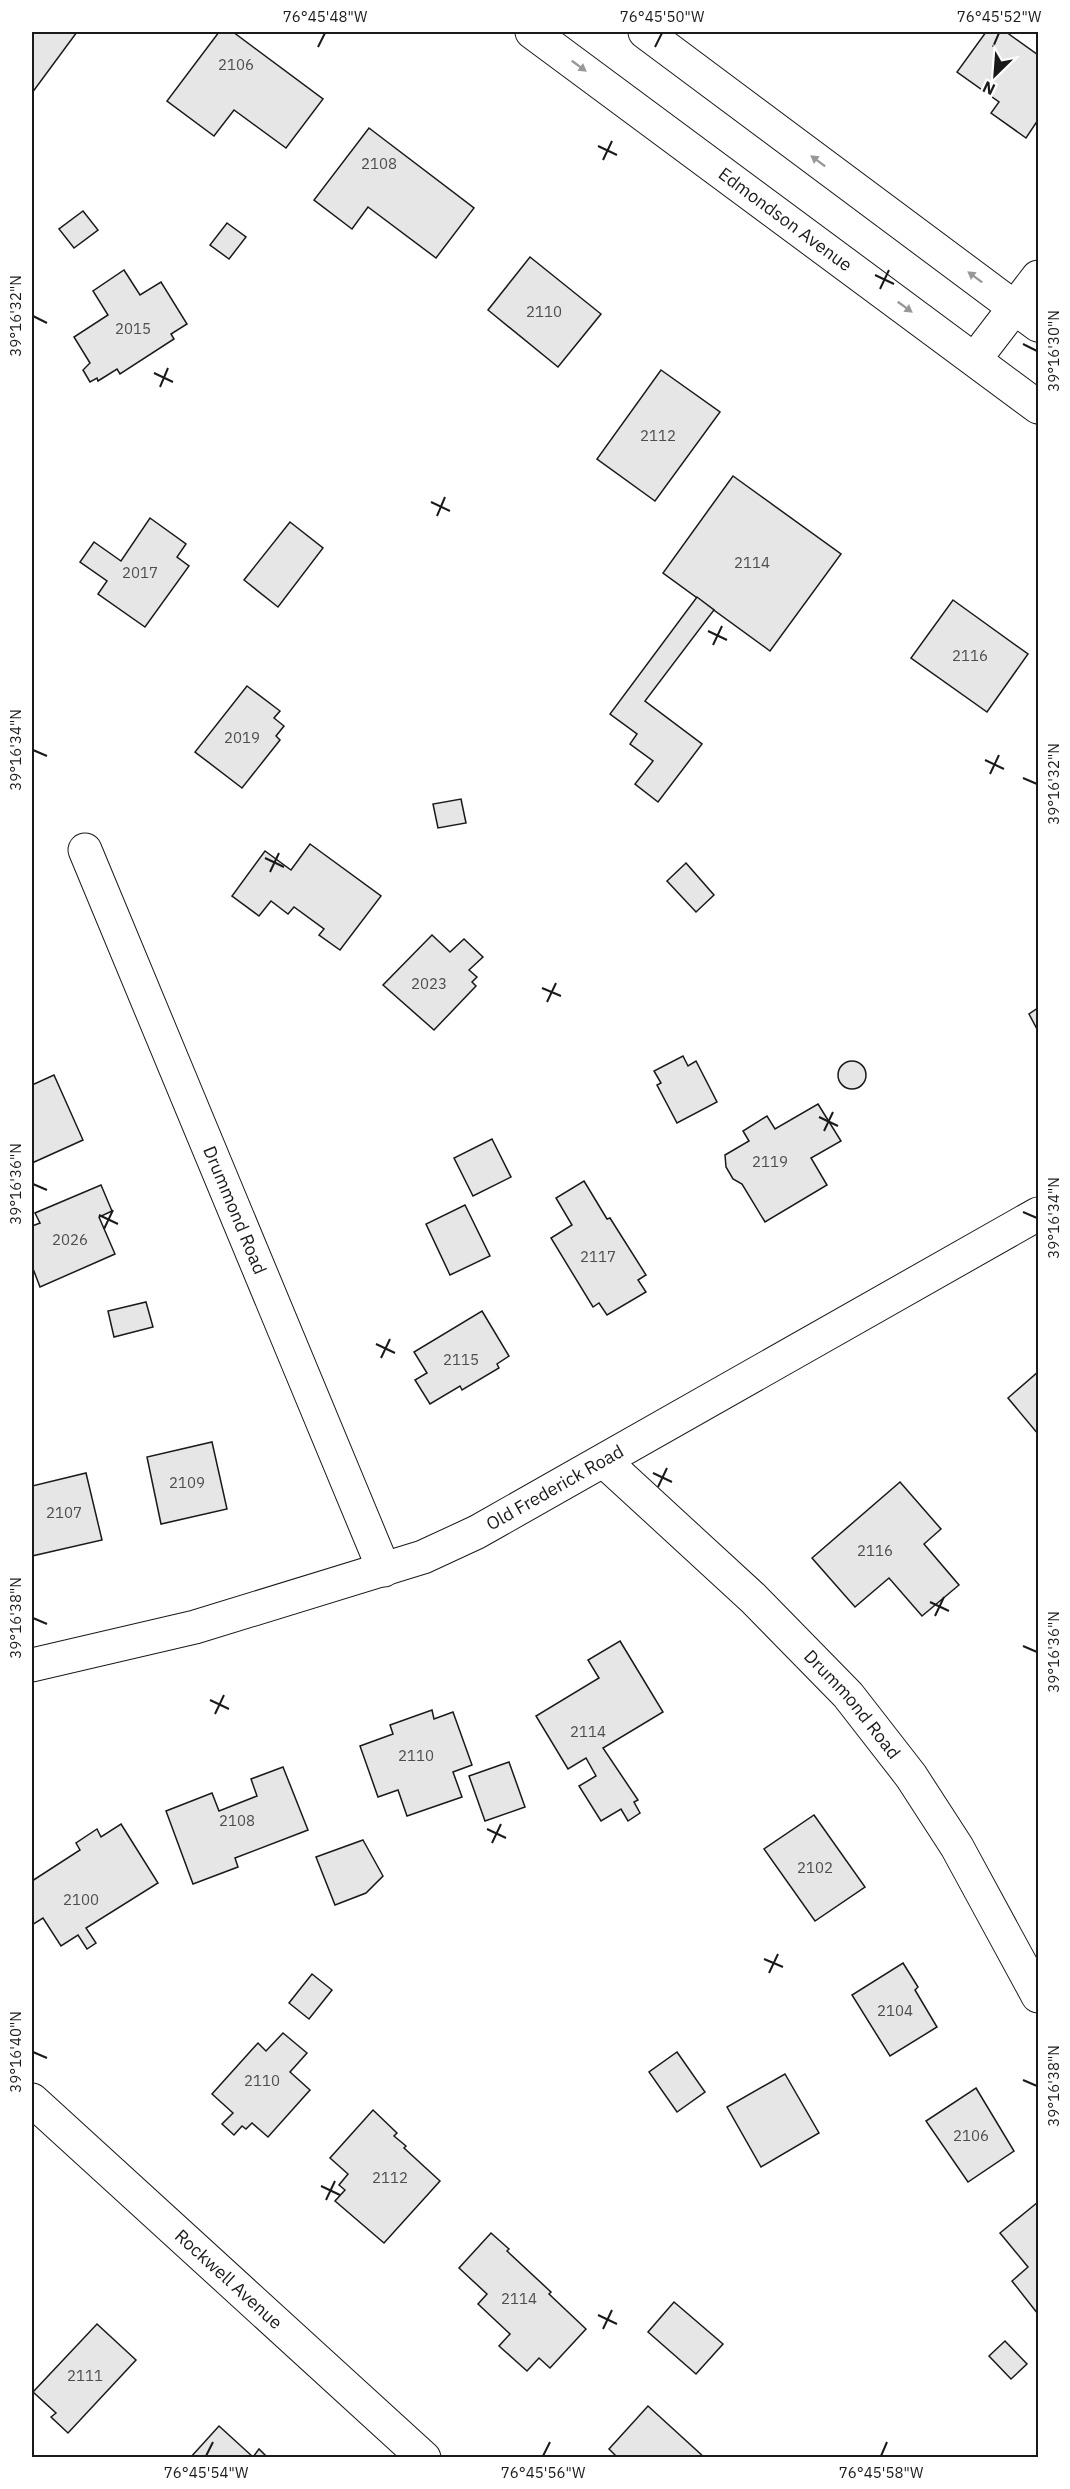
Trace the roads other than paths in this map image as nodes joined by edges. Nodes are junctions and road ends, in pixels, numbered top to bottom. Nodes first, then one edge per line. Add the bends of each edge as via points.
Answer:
1 (532, 32) edge
2 (645, 32) edge
3 (1038, 277) edge
4 (1027, 316) edge
5 (975, 359) junction
6 (1038, 407) edge
7 (85, 850) dead end
8 (1038, 1214) edge
9 (604, 1461) junction
10 (384, 1570) junction
11 (32, 1665) edge
12 (1038, 1996) edge
13 (32, 2100) edge
14 (424, 2457) edge

1 -> 5 street, Edmondson Avenue
4 -> 2 street
3 - 4 street
4 - 5 street
5 - 6 street, Edmondson Avenue
7 - 10 street, Drummond Road
8 - 9 street, Old Frederick Road
9 - 10 street, Old Frederick Road via 477,1532
9 - 12 street, Drummond Road via 753,1598 848,1695 910,1776 957,1847
10 - 11 street, Old Frederick Road via 195,1627
13 - 14 street, Rockwell Avenue

